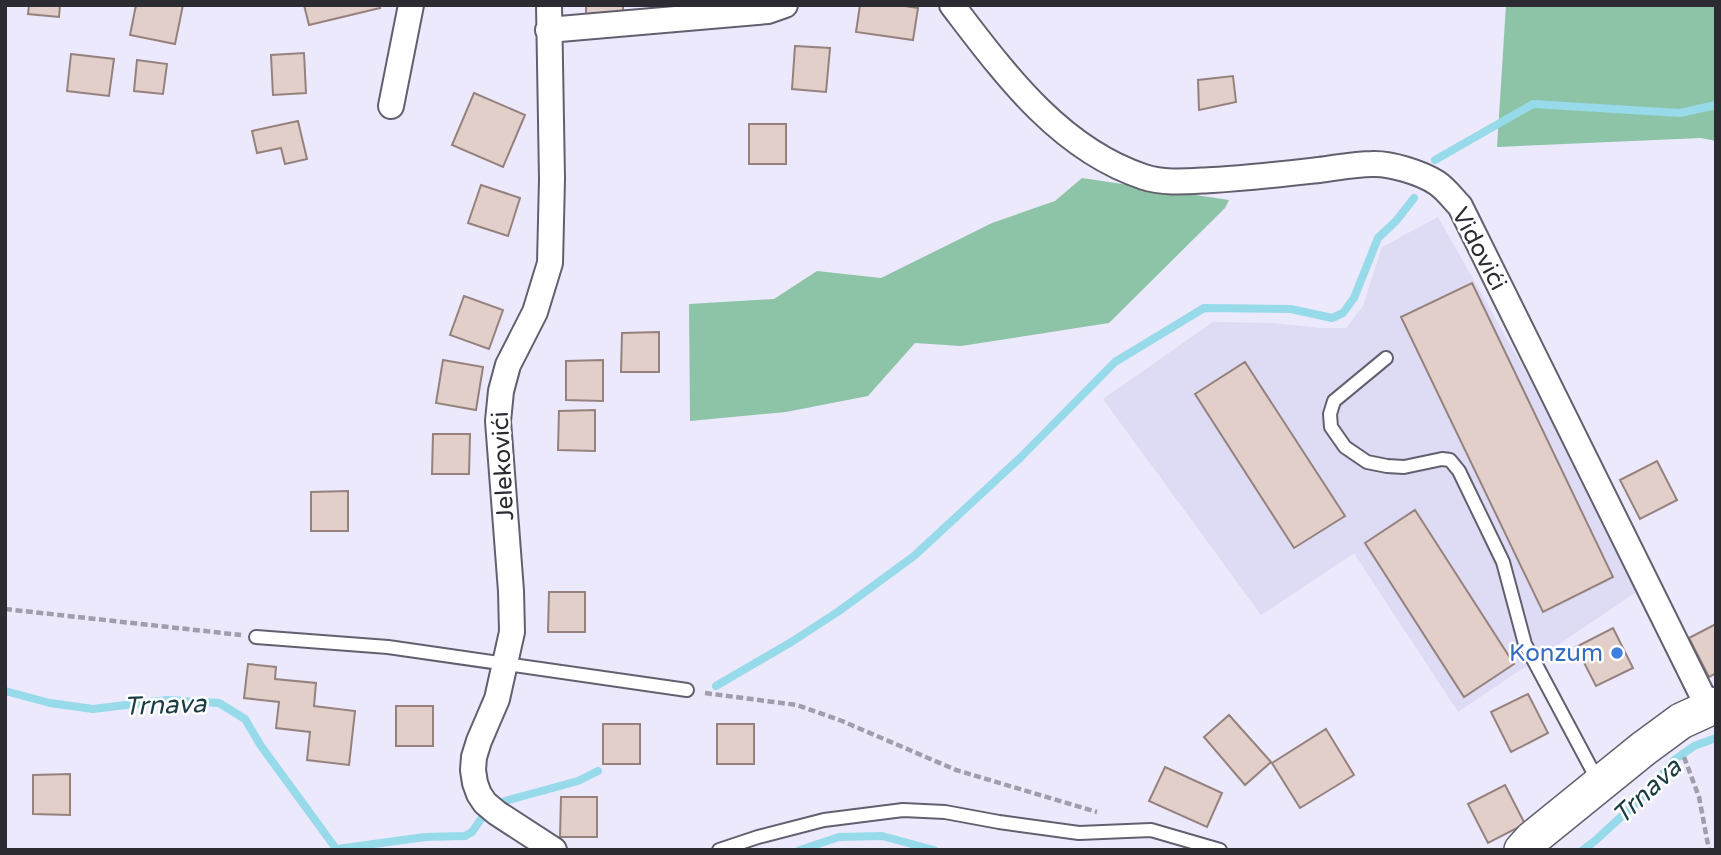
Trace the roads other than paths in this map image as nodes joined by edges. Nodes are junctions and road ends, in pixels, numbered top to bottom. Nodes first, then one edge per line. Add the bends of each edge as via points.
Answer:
1 (411, 5) edge
2 (549, 5) edge
3 (785, 5) edge
4 (952, 5) edge
5 (548, 30) junction
6 (391, 106) dead end
7 (1386, 358) dead end
8 (256, 637) road end
9 (506, 665) junction
10 (687, 690) road end
11 (1712, 706) edge
12 (1600, 784) junction
13 (554, 850) edge
14 (719, 850) edge
15 (1220, 850) edge
16 (1522, 850) edge

1 - 6 street
2 - 5 street, Jelekovići
3 - 5 street via 768,11
4 - 11 street, Vidovići via 993,59 1055,125 1090,150 1147,178 1198,181 1374,163 1416,172 1439,184 1460,206
5 - 9 street, Jelekovići via 550,263 535,312 508,365 498,421 511,591 512,632
7 - 12 lane via 1334,401 1331,427 1345,447 1367,462 1404,467 1442,458 1460,471 1503,562 1525,644
8 - 9 lane via 388,648
9 - 10 lane
9 - 13 street, Jelekovići via 474,757 475,783 491,808
11 - 12 main road via 1681,721
12 - 16 main road
14 - 15 lane via 824,820 903,810 1079,833 1151,830

